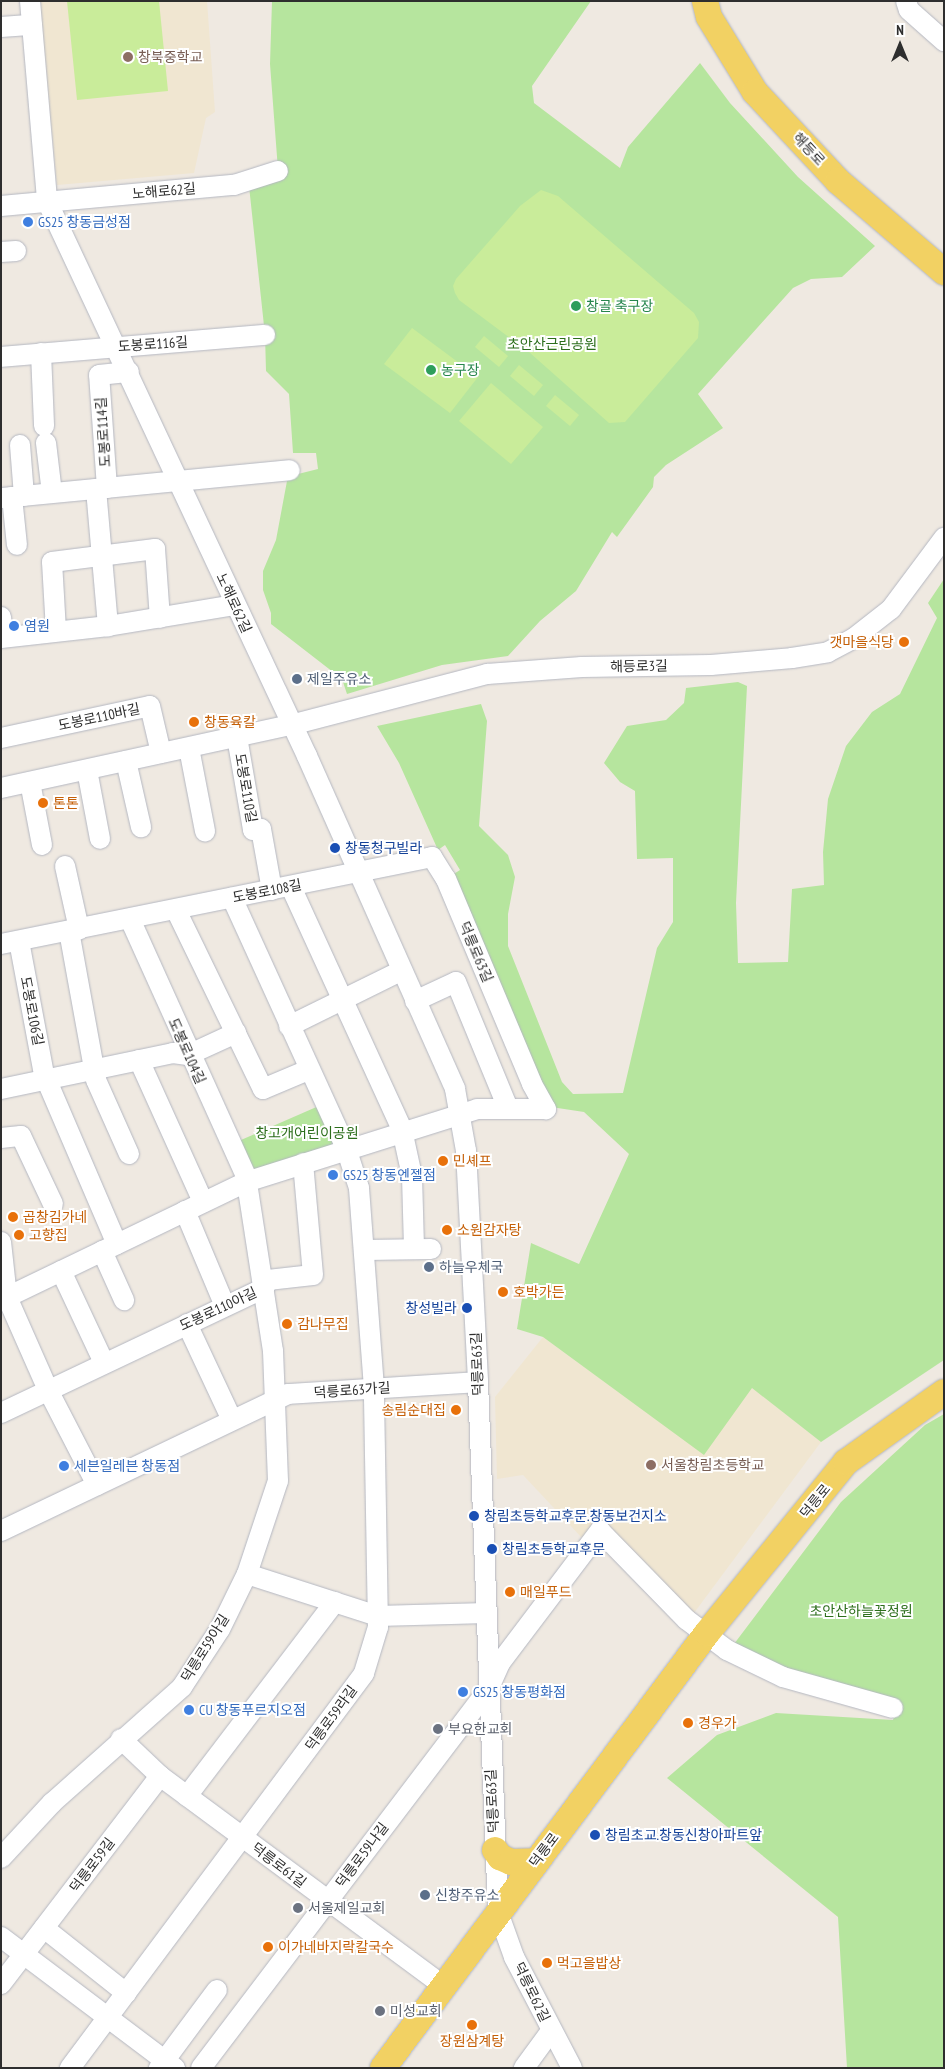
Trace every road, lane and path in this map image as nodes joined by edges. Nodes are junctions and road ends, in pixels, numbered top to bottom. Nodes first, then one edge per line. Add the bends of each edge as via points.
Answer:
1 (30, 1) edge
2 (705, 1) edge
3 (906, 1) edge
4 (32, 25) junction
5 (1, 27) edge
6 (944, 41) edge
7 (278, 170) dead end
8 (47, 201) junction
9 (1, 206) edge
10 (944, 272) edge
11 (265, 335) dead end
12 (116, 347) junction
13 (41, 353) junction
14 (1, 357) edge
15 (129, 372) junction
16 (20, 445) dead end
17 (290, 470) dead end
18 (179, 481) junction
19 (101, 489) junction
20 (52, 493) junction
21 (13, 497) edge
22 (944, 538) edge
23 (17, 545) dead end
24 (102, 556) junction
25 (235, 605) junction
26 (1, 617) edge
27 (160, 618) junction
28 (108, 626) junction
29 (56, 632) junction
30 (2, 638) edge
31 (290, 725) junction
32 (237, 737) junction
33 (1, 738) edge
34 (188, 748) junction
35 (161, 753) junction
36 (126, 761) junction
37 (87, 770) junction
38 (30, 782) junction
39 (1, 788) edge
40 (141, 827) dead end
41 (205, 830) dead end
42 (100, 839) dead end
43 (42, 844) dead end
44 (65, 866) dead end
45 (358, 873) junction
46 (281, 889) junction
47 (232, 898) junction
48 (176, 910) junction
49 (130, 919) junction
50 (74, 930) junction
51 (10, 943) edge
52 (401, 971) junction
53 (341, 1000) junction
54 (415, 1001) junction
55 (289, 1026) junction
56 (236, 1033) junction
57 (188, 1055) junction
58 (139, 1060) junction
59 (94, 1070) junction
60 (308, 1070) junction
61 (47, 1080) junction
62 (1, 1089) edge
63 (508, 1108) junction
64 (460, 1116) junction
65 (402, 1130) junction
66 (1, 1138) edge
67 (346, 1148) junction
68 (129, 1154) dead end
69 (303, 1162) junction
70 (246, 1182) junction
71 (203, 1202) junction
72 (53, 1204) dead end
73 (185, 1211) junction
74 (109, 1248) junction
75 (366, 1250) junction
76 (2, 1251) edge
77 (61, 1271) junction
78 (264, 1288) junction
79 (4, 1298) edge
80 (124, 1300) dead end
81 (225, 1306) junction
82 (187, 1324) junction
83 (104, 1363) junction
84 (478, 1382) junction
85 (374, 1388) junction
86 (48, 1390) junction
87 (944, 1392) edge
88 (275, 1400) junction
89 (1, 1413) edge
90 (232, 1420) junction
91 (97, 1485) junction
92 (1, 1531) edge
93 (247, 1574) junction
94 (335, 1602) junction
95 (488, 1613) junction
96 (378, 1616) junction
97 (707, 1633) junction
98 (488, 1690) junction
99 (893, 1708) dead end
100 (121, 1739) junction
101 (160, 1776) junction
102 (187, 1796) junction
103 (243, 1838) junction
104 (495, 1850) junction
105 (1, 1858) edge
106 (536, 1861) junction
107 (327, 1901) junction
108 (498, 1912) junction
109 (44, 1928) junction
110 (1, 1937) edge
111 (24, 1954) junction
112 (1, 1984) edge
113 (444, 1986) junction
114 (217, 1990) dead end
115 (126, 1993) junction
116 (108, 2017) junction
117 (551, 2030) junction
118 (166, 2065) edge
119 (70, 2068) edge
120 (202, 2068) edge
121 (383, 2068) edge
122 (524, 2068) edge
123 (572, 2068) edge

1 - 4 street, 노해로62길
2 - 10 main road, 해등로 via 710,17 755,92 838,181
3 - 6 street via 909,10
4 - 5 street
4 - 8 street, 노해로62길
7 - 8 street, 노해로62길 via 234,185
8 - 9 street
8 - 12 street, 노해로62길
11 - 12 street, 도봉로116길
12 - 13 street, 도봉로116길
12 - 15 street, 노해로62길
13 - 14 street, 도봉로116길
13 - 20 street
15 - 18 street, 노해로62길
15 - 19 street, 도봉로114길 via 99,375
16 - 21 street
17 - 18 street
18 - 19 street
18 - 25 street, 노해로62길
19 - 20 street
19 - 24 street, 도봉로114길
20 - 21 street
21 - 23 street
22 - 31 street, 해등로3길 via 891,610 854,638 828,652 711,665 582,667 487,674
24 - 27 street via 155,549
24 - 28 street, 도봉로114길
24 - 29 street via 52,562
25 - 27 street
25 - 31 street, 노해로62길
26 - 30 street
27 - 28 street
28 - 29 street
29 - 30 street
31 - 32 street, 도봉로110길
31 - 45 street, 덕릉로63길
32 - 34 street, 도봉로110길
32 - 46 street, 도봉로110길 via 253,830 261,829
33 - 35 street, 도봉로110바길 via 150,706
34 - 35 street, 도봉로110길
34 - 41 street
35 - 36 street, 도봉로110길
36 - 37 street, 도봉로110길
36 - 40 street
37 - 38 street, 도봉로110길
37 - 42 street
38 - 39 street, 도봉로110길
38 - 43 street
44 - 50 street
45 - 46 street, 도봉로108길
45 - 52 street, 덕릉로63길
45 - 63 street, 덕릉로63길 via 432,857 446,879 532,1084 546,1109
46 - 47 street, 도봉로108길
46 - 53 street
47 - 48 street, 도봉로108길
47 - 55 street
48 - 49 street, 도봉로108길
48 - 56 street
49 - 50 street, 도봉로108길
49 - 57 street, 도봉로104길
50 - 51 street, 도봉로108길
50 - 59 street
51 - 61 street, 도봉로106길
52 - 53 street
52 - 54 street, 덕릉로63길
53 - 55 street
53 - 65 street
54 - 63 street via 456,982
54 - 64 street, 덕릉로63길 via 455,1089
55 - 60 street
56 - 57 street
56 - 60 street via 263,1089
57 - 58 street via 173,1053
57 - 70 street, 도봉로104길
58 - 59 street
58 - 71 street
59 - 61 street
59 - 68 street
60 - 67 street
61 - 62 street
61 - 74 street
63 - 64 street, 덕릉로63길 via 477,1109
64 - 65 street
64 - 84 street, 덕릉로63길 via 466,1151
65 - 67 street
65 - 75 street via 422,1249
66 - 72 street via 21,1136
67 - 69 street
67 - 75 street via 359,1188
69 - 70 street
69 - 78 street, 도봉로110아길 via 313,1275 268,1280
70 - 71 street
70 - 78 street, 도봉로104길
71 - 73 street
73 - 74 street
73 - 81 street
74 - 77 street
74 - 80 street
75 - 85 street
76 - 79 street
77 - 79 street
77 - 83 street
78 - 81 street, 도봉로110아길
78 - 88 street, 도봉로104길 via 273,1350
79 - 86 street
81 - 82 street, 도봉로110아길
82 - 83 street, 도봉로110아길
82 - 90 street
83 - 86 street, 도봉로110아길
84 - 85 street, 덕릉로63가길
84 - 95 street, 덕릉로63길
85 - 88 street, 덕릉로63가길 via 288,1394
85 - 96 street, 덕릉로59라길
86 - 89 street, 도봉로110아길
86 - 91 street
87 - 97 main road, 덕릉로 via 846,1462
88 - 90 street, 덕릉로63가길
88 - 93 street, 덕릉로59아길 via 278,1481
90 - 91 street, 덕릉로63가길
91 - 92 street, 덕릉로63가길
93 - 94 street
93 - 100 street, 덕릉로59아길 via 220,1629 182,1687
94 - 96 street
94 - 102 street
95 - 96 street
95 - 98 street, 덕릉로63길
96 - 103 street, 덕릉로59라길 via 378,1627 364,1674
97 - 98 street, 덕릉로63길 via 687,1620 600,1531 500,1663
97 - 99 street via 727,1650 783,1676
97 - 106 main road, 덕릉로
98 - 104 street, 덕릉로63길
98 - 107 street, 덕릉로59나길
100 - 101 street, 덕릉로61길
100 - 105 street, 덕릉로59아길 via 24,1831
101 - 102 street, 덕릉로61길
101 - 109 street, 덕릉로59길
102 - 103 street, 덕릉로61길
103 - 107 street, 덕릉로61길
103 - 115 street, 덕릉로59라길
104 - 106 main road via 500,1857 511,1862
104 - 108 street, 덕릉로63길
106 - 108 main road, 덕릉로
107 - 113 street, 덕릉로61길
107 - 120 street, 덕릉로59나길
108 - 113 main road, 덕릉로
108 - 117 street, 덕릉로62길 via 514,1957
109 - 111 street, 덕릉로59길
109 - 115 street
110 - 111 street
111 - 112 street, 덕릉로59길
111 - 116 street
113 - 121 main road, 덕릉로
114 - 118 street
115 - 116 street, 덕릉로59라길
116 - 118 street
116 - 119 street, 덕릉로59라길
117 - 122 street
117 - 123 street, 덕릉로62길

